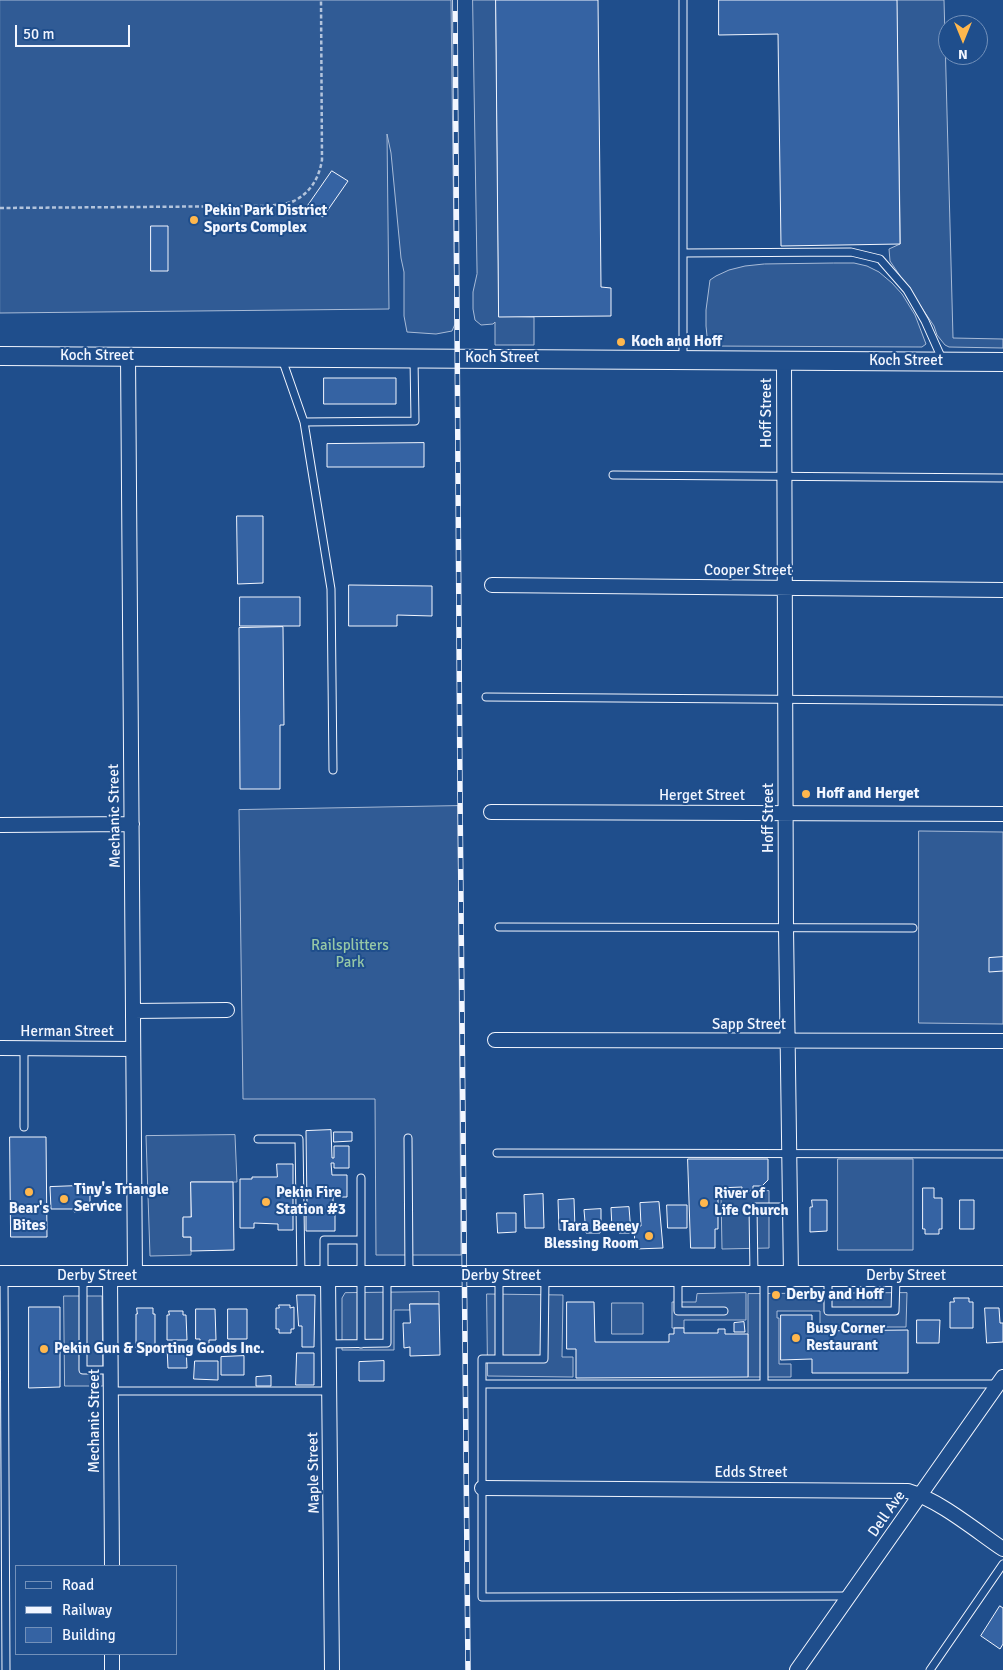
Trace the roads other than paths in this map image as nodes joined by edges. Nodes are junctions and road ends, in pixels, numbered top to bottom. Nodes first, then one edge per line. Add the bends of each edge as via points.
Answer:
1 (683, 0) edge
2 (683, 252) junction
3 (0, 356) edge
4 (128, 356) junction
5 (281, 357) junction
6 (414, 357) junction
7 (683, 359) junction
8 (784, 360) junction
9 (943, 361) junction
10 (1003, 362) edge
11 (304, 422) junction
12 (613, 476) dead end
13 (784, 476) junction
14 (1003, 478) edge
15 (492, 585) dead end
16 (785, 587) junction
17 (1003, 590) edge
18 (486, 697) dead end
19 (785, 698) junction
20 (1003, 701) edge
21 (333, 770) dead end
22 (491, 812) dead end
23 (785, 812) junction
24 (1003, 814) edge
25 (132, 824) junction
26 (0, 825) edge
27 (499, 927) dead end
28 (786, 928) junction
29 (913, 928) dead end
30 (227, 1010) dead end
31 (134, 1011) junction
32 (495, 1040) dead end
33 (788, 1041) junction
34 (1003, 1042) edge
35 (0, 1048) edge
36 (24, 1048) junction
37 (133, 1048) junction
38 (24, 1127) dead end
39 (408, 1138) dead end
40 (258, 1139) dead end
41 (497, 1153) dead end
42 (789, 1154) junction
43 (1003, 1154) edge
44 (361, 1178) dead end
45 (790, 1207) junction
46 (361, 1240) junction
47 (2, 1276) edge
48 (83, 1276) junction
49 (110, 1276) junction
50 (135, 1276) junction
51 (301, 1276) junction
52 (326, 1276) junction
53 (361, 1276) junction
54 (387, 1276) junction
55 (409, 1276) junction
56 (499, 1276) junction
57 (545, 1276) junction
58 (678, 1276) junction
59 (759, 1276) junction
60 (791, 1276) junction
61 (828, 1276) junction
62 (896, 1276) junction
63 (1003, 1276) edge
64 (724, 1311) dead end
65 (328, 1344) junction
66 (361, 1344) junction
67 (499, 1360) junction
68 (111, 1370) junction
69 (1000, 1380) edge
70 (482, 1384) junction
71 (764, 1384) junction
72 (111, 1391) junction
73 (329, 1391) junction
74 (482, 1488) junction
75 (920, 1495) junction
76 (1003, 1549) edge
77 (1003, 1564) edge
78 (112, 1565) edge
79 (849, 1596) junction
80 (112, 1655) edge
81 (6, 1670) edge
82 (112, 1670) edge
83 (332, 1670) edge
84 (798, 1670) edge
85 (930, 1670) edge

1 - 2 lane
2 - 7 lane
2 - 9 lane via 851,252 880,259 916,306
3 - 4 street, Koch Street
4 - 5 street, Koch Street
4 - 25 street, Mechanic Street
5 - 6 street, Koch Street
5 - 11 lane
6 - 7 street, Koch Street
6 - 11 lane via 414,420
7 - 8 street, Koch Street
8 - 9 street, Koch Street
8 - 13 street, Hoff Street
9 - 10 street, Koch Street
11 - 21 lane via 331,590
12 - 13 lane
13 - 14 lane
13 - 16 street, Hoff Street
15 - 16 street, Cooper Street
16 - 17 street, Cooper Street
16 - 19 street, Hoff Street
18 - 19 lane
19 - 20 lane
19 - 23 street, Hoff Street
22 - 23 street, Herget Street
23 - 24 street, Herget Street
23 - 28 street, Hoff Street
25 - 26 street
25 - 31 street, Mechanic Street
27 - 28 lane
28 - 29 lane
28 - 33 street, Hoff Street
30 - 31 street
31 - 37 street, Mechanic Street
32 - 33 street, Sapp Street
33 - 34 street, Sapp Street
33 - 42 street, Hoff Street
35 - 36 street, Herman Street
36 - 37 street, Herman Street
36 - 38 lane
37 - 50 street, Mechanic Street
39 - 55 lane
40 - 51 lane via 300,1139
41 - 42 lane
42 - 43 lane
42 - 45 street, Hoff Street
44 - 46 lane
45 - 59 lane via 753,1207
45 - 60 street, Hoff Street
46 - 52 lane via 324,1240
46 - 53 lane
47 - 48 main road, Derby Street
47 - 81 lane
48 - 49 main road, Derby Street
48 - 68 lane via 83,1370
49 - 50 main road, Derby Street
49 - 68 street, Mechanic Street
50 - 51 main road, Derby Street
51 - 52 main road, Derby Street
52 - 53 main road, Derby Street
52 - 65 street, Maple Street
53 - 54 main road, Derby Street
53 - 66 lane
54 - 55 main road, Derby Street
54 - 66 lane via 387,1344
55 - 56 main road, Derby Street
56 - 57 main road, Derby Street
56 - 67 lane
57 - 58 main road, Derby Street
57 - 67 lane via 544,1359
58 - 59 main road, Derby Street
58 - 64 lane via 678,1311
59 - 60 main road, Derby Street
59 - 71 lane
60 - 61 main road, Derby Street
61 - 62 main road, Derby Street
61 - 62 lane via 828,1311 896,1311
62 - 63 main road, Derby Street
65 - 66 lane
65 - 73 street, Maple Street
67 - 70 lane via 482,1359
68 - 72 street, Mechanic Street
69 - 71 lane
69 - 75 street, Dell Ave
70 - 71 lane
70 - 74 lane
72 - 73 lane
72 - 78 street, Mechanic Street
73 - 83 street, Maple Street
74 - 75 street, Edds Street via 869,1490 908,1491
74 - 79 lane via 482,1597
75 - 76 street, Edds Street
75 - 79 street, Dell Ave
77 - 85 lane
79 - 84 street, Dell Ave
80 - 82 street

